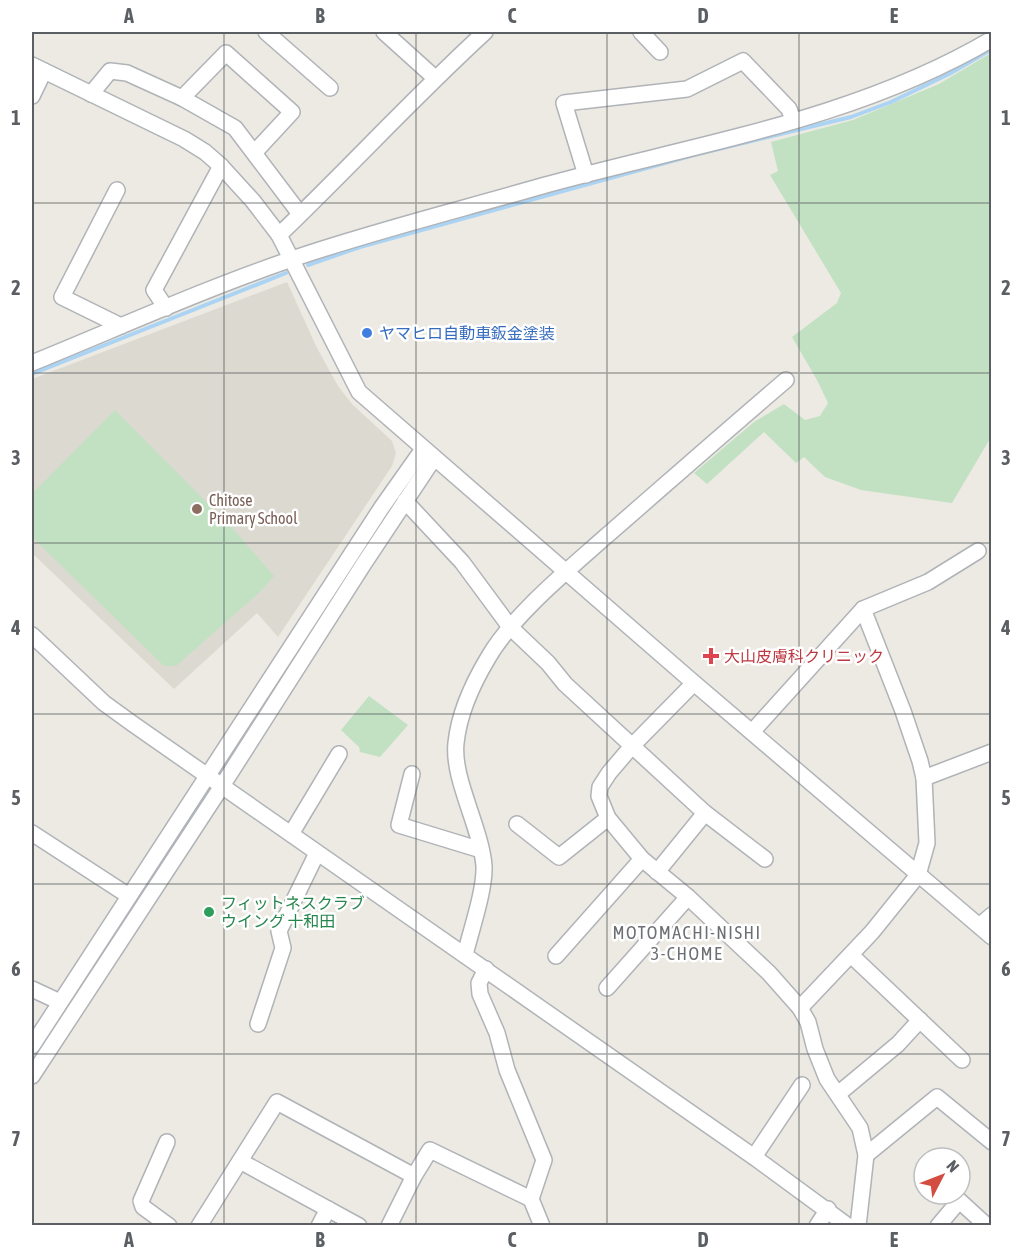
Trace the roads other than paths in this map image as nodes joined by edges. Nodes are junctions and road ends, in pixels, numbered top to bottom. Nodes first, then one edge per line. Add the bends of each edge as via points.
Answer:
1 (266, 32) edge
2 (384, 32) edge
3 (485, 32) edge
4 (640, 32) edge
5 (992, 39) edge
6 (660, 52) dead end
7 (38, 68) edge
8 (435, 78) junction
9 (330, 88) dead end
10 (91, 94) junction
11 (32, 96) edge
12 (182, 98) junction
13 (793, 120) junction
14 (255, 152) junction
15 (221, 166) junction
16 (586, 175) junction
17 (117, 190) dead end
18 (300, 214) junction
19 (279, 235) junction
20 (292, 259) junction
21 (166, 308) junction
22 (122, 326) junction
23 (32, 363) edge
24 (786, 380) dead end
25 (429, 454) junction
26 (405, 501) junction
27 (978, 551) dead end
28 (566, 571) junction
29 (863, 609) junction
30 (510, 627) junction
31 (32, 635) edge
32 (694, 683) junction
33 (752, 732) junction
34 (632, 746) junction
35 (992, 752) edge
36 (339, 754) dead end
37 (411, 774) dead end
38 (208, 776) junction
39 (924, 778) junction
40 (222, 786) junction
41 (705, 813) junction
42 (608, 818) junction
43 (517, 824) dead end
44 (32, 833) edge
45 (291, 834) junction
46 (481, 850) junction
47 (317, 853) junction
48 (642, 859) junction
49 (765, 859) dead end
50 (657, 872) junction
51 (918, 875) junction
52 (129, 896) junction
53 (688, 897) junction
54 (992, 915) edge
55 (979, 926) junction
56 (992, 938) edge
57 (465, 955) junction
58 (851, 955) junction
59 (556, 956) dead end
60 (486, 969) junction
61 (607, 988) dead end
62 (32, 989) edge
63 (60, 1002) junction
64 (800, 1008) junction
65 (920, 1020) junction
66 (258, 1024) dead end
67 (32, 1046) edge
68 (962, 1060) dead end
69 (32, 1076) edge
70 (802, 1084) dead end
71 (838, 1094) junction
72 (166, 1142) dead end
73 (992, 1142) edge
74 (866, 1155) junction
75 (754, 1157) junction
76 (240, 1161) junction
77 (414, 1176) junction
78 (531, 1199) junction
79 (950, 1206) edge
80 (965, 1206) edge
81 (328, 1209) junction
82 (828, 1209) junction
83 (169, 1226) edge
84 (199, 1226) edge
85 (319, 1226) edge
86 (359, 1226) edge
87 (389, 1226) edge
88 (542, 1226) edge
89 (817, 1226) edge
90 (848, 1226) edge
91 (858, 1226) edge
92 (938, 1226) edge
93 (987, 1226) edge

1 - 9 street
2 - 8 street
3 - 8 street
4 - 6 street
5 - 13 street via 884,91
7 - 10 street
7 - 11 street
8 - 18 street
10 - 12 street via 110,71 127,73
10 - 15 street via 184,140
12 - 14 street via 235,128
12 - 14 street via 226,53 292,112
13 - 16 street
13 - 16 street via 789,109 743,61 687,89 564,103
14 - 18 street
15 - 19 street
15 - 21 street via 154,290
16 - 20 street
17 - 22 street via 62,297
18 - 19 street
19 - 20 street
20 - 21 street
20 - 25 street via 360,392
21 - 22 street
22 - 23 street
24 - 28 street
25 - 26 street
25 - 28 street
25 - 38 street via 382,507
26 - 30 street via 462,562
26 - 40 street
27 - 29 street via 928,582
28 - 30 street
28 - 32 street
29 - 33 street
29 - 39 street
30 - 34 street
30 - 46 street via 483,667 465,706 456,740 456,761
31 - 38 street via 105,703
32 - 33 street
32 - 34 street
33 - 51 street
34 - 41 street
34 - 42 street via 600,787 599,796
35 - 39 street
36 - 45 street
37 - 46 street via 399,825
38 - 40 street
38 - 52 street
39 - 51 street via 927,843
40 - 45 street
40 - 69 street
41 - 49 street
41 - 50 street
42 - 43 street via 559,856
42 - 48 street
44 - 52 street
45 - 47 street
46 - 57 street via 482,883
47 - 57 street
47 - 66 street via 279,931 283,948
48 - 50 street
48 - 59 street
50 - 53 street
51 - 55 street
51 - 58 street
52 - 63 street
53 - 61 street
53 - 64 street via 769,973
54 - 55 street
55 - 56 street
57 - 60 street
58 - 64 street
58 - 65 street
60 - 75 street
60 - 78 street via 479,983 480,994 543,1160
62 - 63 street
63 - 67 street
64 - 71 street via 827,1079
65 - 68 street
65 - 71 street via 898,1044
70 - 75 street
71 - 74 street via 860,1128
72 - 83 street via 141,1201 143,1207
73 - 74 street via 937,1097
74 - 91 street
75 - 82 street
76 - 77 street via 277,1102
76 - 81 street
76 - 84 street
77 - 78 street via 430,1150
77 - 87 street
78 - 88 street
79 - 92 street
80 - 93 street
81 - 85 street
81 - 86 street
82 - 89 street
82 - 90 street

